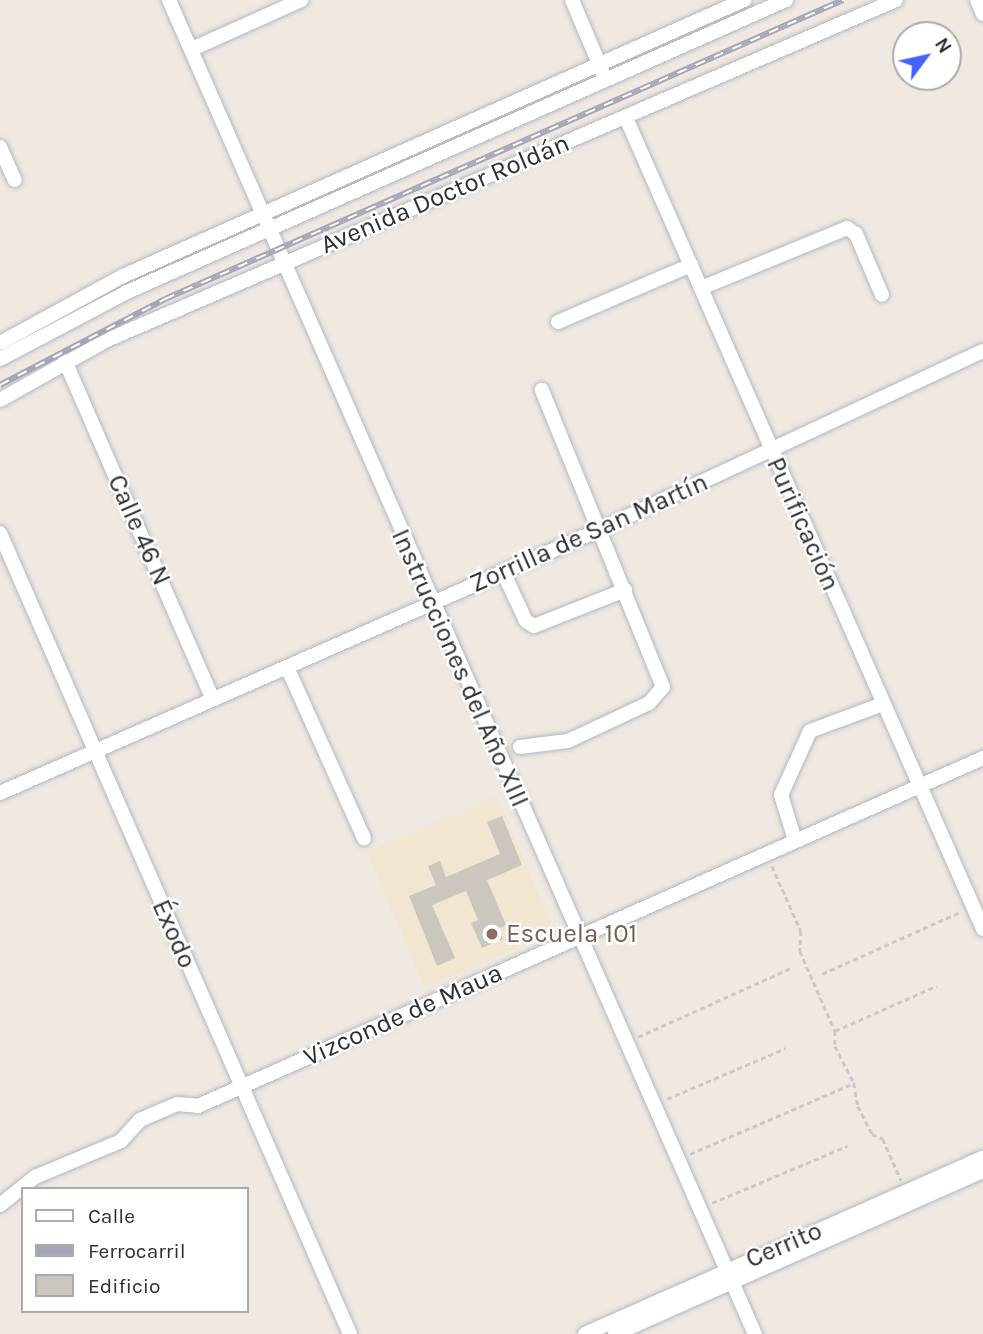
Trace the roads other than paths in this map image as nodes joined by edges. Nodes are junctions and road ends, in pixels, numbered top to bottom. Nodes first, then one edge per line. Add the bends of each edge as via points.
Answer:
1 (169, 0) edge
2 (301, 0) edge
3 (572, 0) edge
4 (744, 0) edge
5 (786, 0) edge
6 (896, 0) edge
7 (977, 0) edge
8 (983, 14) edge
9 (192, 49) junction
10 (599, 65) junction
11 (606, 81) junction
12 (626, 118) junction
13 (0, 147) edge
14 (15, 180) dead end
15 (263, 215) junction
16 (270, 230) junction
17 (283, 263) junction
18 (691, 265) junction
19 (701, 288) junction
20 (882, 295) dead end
21 (558, 322) dead end
22 (0, 343) edge
23 (983, 351) edge
24 (0, 359) edge
25 (65, 361) junction
26 (542, 390) dead end
27 (0, 400) edge
28 (770, 449) junction
29 (601, 528) junction
30 (0, 533) edge
31 (503, 572) junction
32 (625, 590) junction
33 (432, 604) junction
34 (287, 667) junction
35 (214, 699) junction
36 (883, 704) junction
37 (520, 747) dead end
38 (93, 751) junction
39 (983, 758) edge
40 (919, 785) junction
41 (0, 793) edge
42 (365, 838) dead end
43 (794, 840) junction
44 (983, 929) edge
45 (579, 936) junction
46 (242, 1086) junction
47 (983, 1158) edge
48 (983, 1171) edge
49 (22, 1187) edge
50 (21, 1188) edge
51 (0, 1205) edge
52 (729, 1276) junction
53 (350, 1334) edge
54 (585, 1334) edge
55 (615, 1334) edge
56 (755, 1334) edge

1 - 9 street, Instrucciones del Año XIII
2 - 9 street
3 - 10 street
4 - 10 street, Avenida Doctor Roldán
5 - 11 street, Avenida Doctor Roldán
6 - 12 street, Avenida Doctor Roldán
7 - 8 street
9 - 15 street, Instrucciones del Año XIII
10 - 11 street
10 - 15 street, Avenida Doctor Roldán
11 - 16 street, Avenida Doctor Roldán
12 - 17 street, Avenida Doctor Roldán
12 - 18 street, Purificación
13 - 14 street
15 - 16 street, Instrucciones del Año XIII
15 - 22 street, Avenida Doctor Roldán via 124,276
16 - 17 street, Instrucciones del Año XIII
16 - 24 street, Avenida Doctor Roldán via 127,292
17 - 25 street, Avenida Doctor Roldán
17 - 33 street, Instrucciones del Año XIII
18 - 19 street, Purificación
18 - 21 street
19 - 20 street via 847,228 856,234
19 - 28 street, Purificación
23 - 28 street, Zorrilla de San Martín
25 - 27 street, Avenida Doctor Roldán
25 - 35 street, Calle 46 N
26 - 29 street
28 - 29 street, Zorrilla de San Martín
28 - 36 street, Purificación
29 - 31 street, Zorrilla de San Martín
29 - 32 street
30 - 38 street, Éxodo
31 - 32 street via 526,621 534,626
31 - 33 street, Zorrilla de San Martín
32 - 37 street via 663,681 660,693 649,703 568,741
33 - 34 street, Zorrilla de San Martín
33 - 45 street, Instrucciones del Año XIII
34 - 35 street, Zorrilla de San Martín
34 - 42 street
35 - 38 street, Zorrilla de San Martín
36 - 40 street, Purificación
36 - 43 street via 810,731 781,795
38 - 41 street, Zorrilla de San Martín
38 - 46 street, Éxodo
39 - 40 street, Vizconde de Maua
40 - 43 street, Vizconde de Maua
40 - 44 street, Purificación
43 - 45 street, Vizconde de Maua
45 - 46 street, Vizconde de Maua
45 - 52 street, Instrucciones del Año XIII
46 - 49 street, Vizconde de Maua via 198,1106 177,1104 140,1120 121,1141 35,1177
46 - 53 street, Éxodo
47 - 52 street, Cerrito
48 - 52 street, Cerrito
50 - 51 street, Vizconde de Maua
52 - 54 street, Cerrito
52 - 55 street, Cerrito
52 - 56 street, Instrucciones del Año XIII

